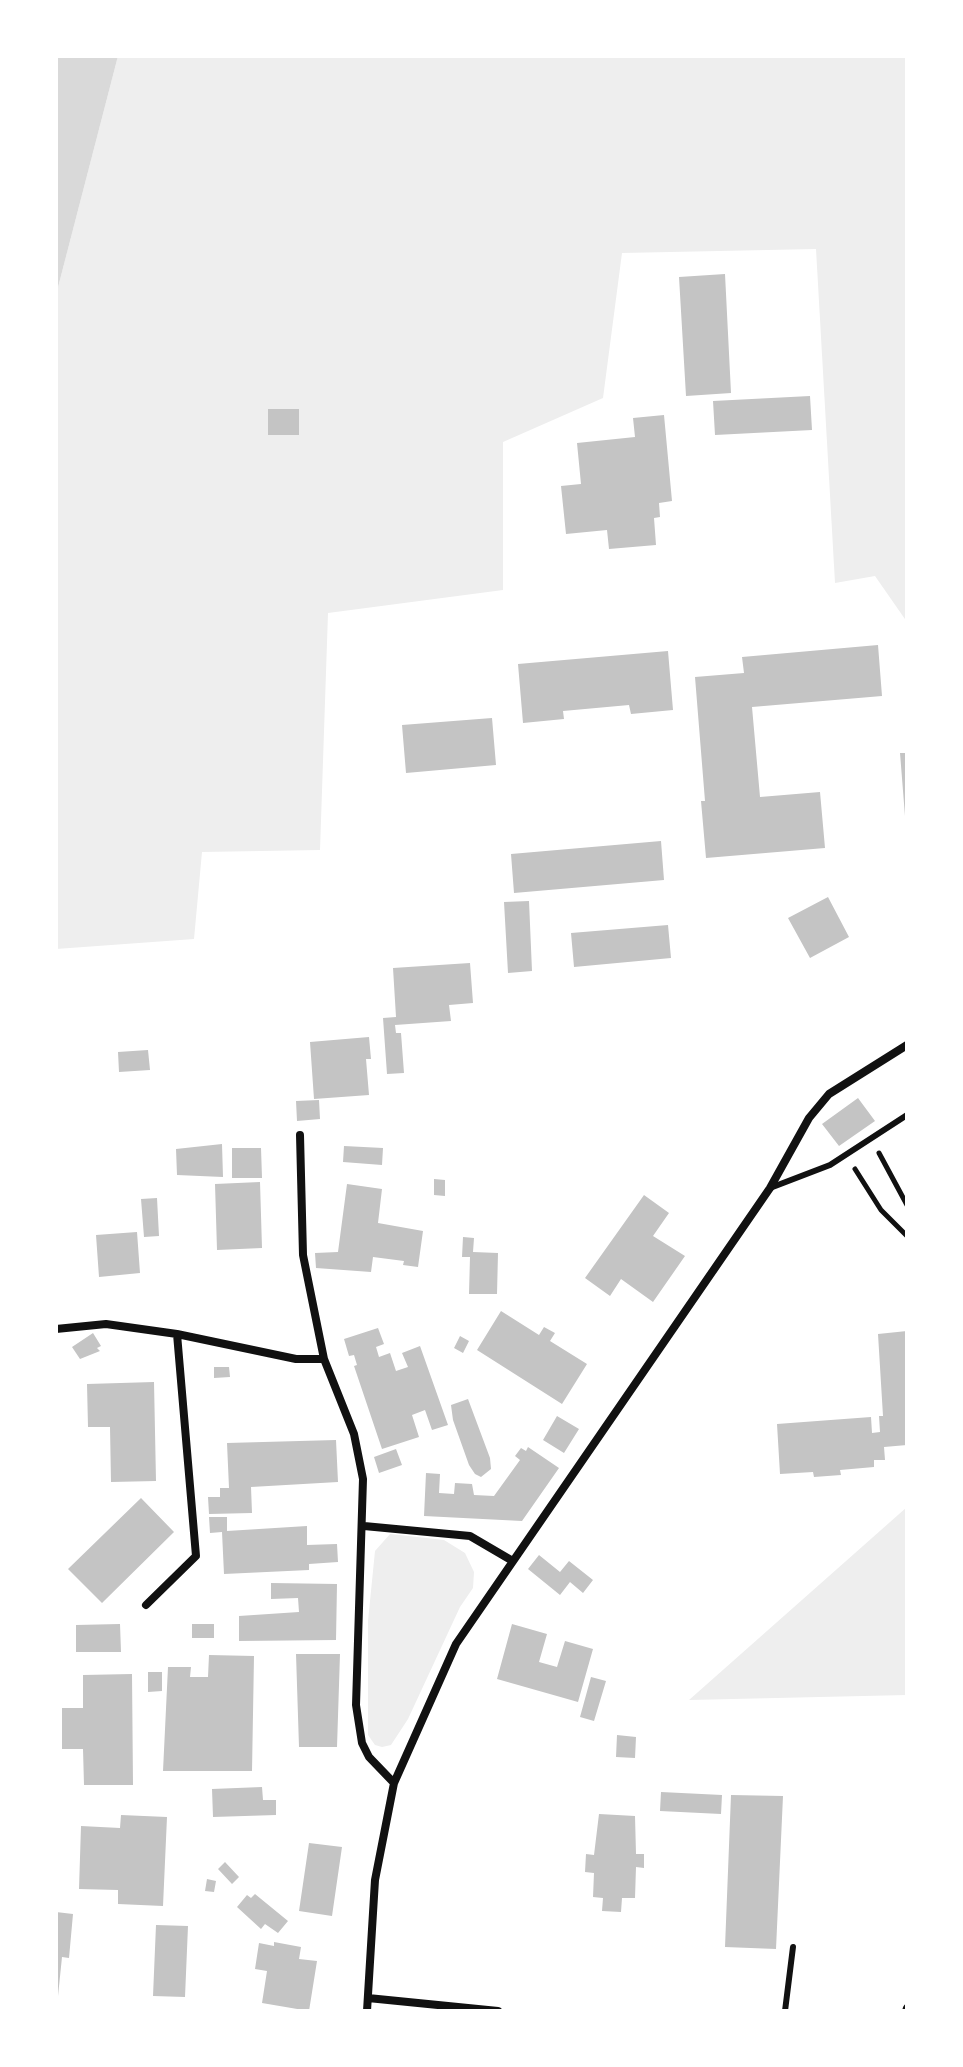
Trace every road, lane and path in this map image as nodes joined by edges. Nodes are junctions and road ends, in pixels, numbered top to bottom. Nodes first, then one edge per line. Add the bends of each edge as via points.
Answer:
1 (907, 1045) edge
2 (907, 1115) edge
3 (300, 1135) dead end
4 (847, 1154) junction
5 (887, 1174) dead end
6 (770, 1188) junction
7 (907, 1205) edge
8 (907, 1236) edge
9 (56, 1329) edge
10 (177, 1334) junction
11 (324, 1359) junction
12 (364, 1526) junction
13 (511, 1560) junction
14 (146, 1605) dead end
15 (394, 1783) junction
16 (793, 1947) dead end
17 (368, 1998) junction
18 (367, 2011) edge
19 (498, 2011) edge
20 (785, 2011) edge

1 - 6 street via 829,1094 809,1118
2 - 4 lane
3 - 11 street via 303,1255
4 - 6 lane
4 - 8 path via 881,1210
5 - 7 path
6 - 13 street
9 - 10 street via 106,1324
10 - 11 street via 296,1359
10 - 14 street via 196,1556
11 - 12 street via 354,1434 363,1479
12 - 13 street via 470,1536
12 - 15 street via 356,1705 362,1743 371,1761
13 - 15 street via 456,1644
15 - 17 street via 375,1880
16 - 20 lane
17 - 18 street
17 - 19 street

